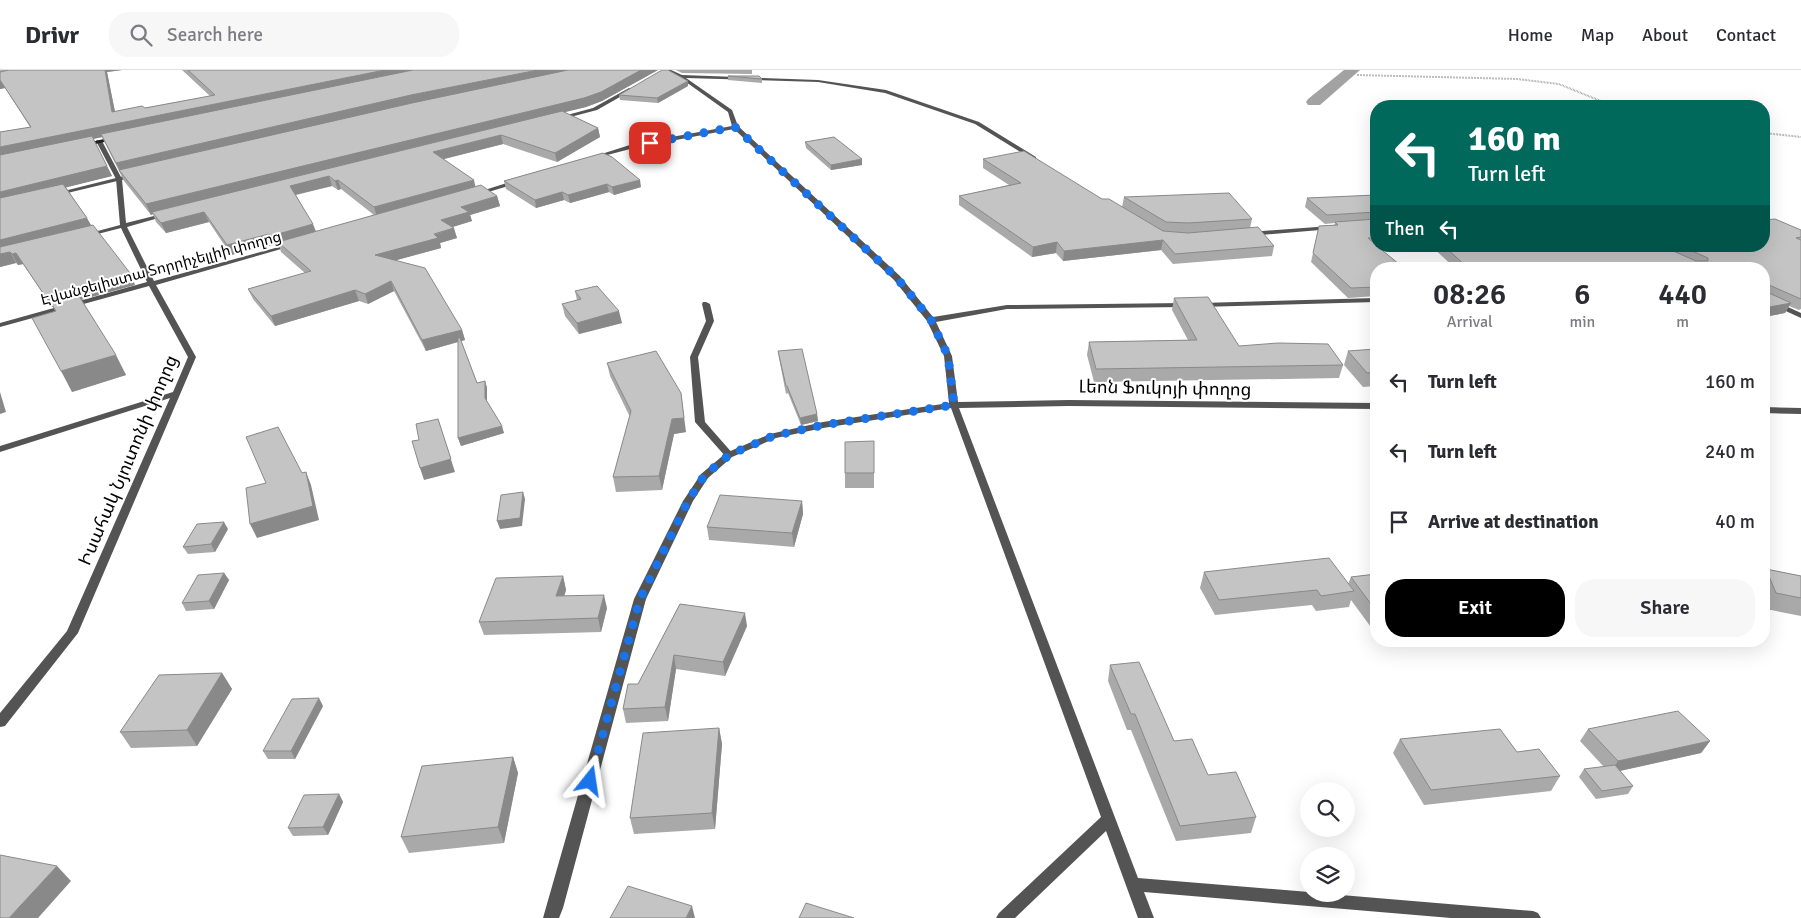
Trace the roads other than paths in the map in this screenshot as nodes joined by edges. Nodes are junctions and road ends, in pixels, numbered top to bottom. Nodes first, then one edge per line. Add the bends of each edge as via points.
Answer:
1 (666, 70) edge
2 (656, 75) edge
3 (681, 76) junction
4 (639, 85) edge
5 (554, 119) edge
6 (735, 127) junction
7 (127, 136) edge
8 (99, 141) junction
9 (72, 147) edge
10 (589, 160) edge
11 (1040, 161) edge
12 (138, 174) edge
13 (119, 179) junction
14 (526, 179) edge
15 (468, 195) edge
16 (47, 196) edge
17 (171, 214) edge
18 (123, 225) junction
19 (1338, 227) edge
20 (1243, 235) edge
21 (76, 237) edge
22 (296, 244) edge
23 (152, 285) junction
24 (1370, 300) edge
25 (1770, 301) edge
26 (706, 304) dead end
27 (1801, 316) edge
28 (931, 320) junction
29 (0, 325) edge
30 (177, 393) junction
31 (954, 405) junction
32 (1370, 406) edge
33 (1770, 410) edge
34 (1801, 411) edge
35 (0, 449) edge
36 (729, 455) junction
37 (0, 722) edge
38 (1109, 819) junction
39 (1133, 884) junction
40 (551, 918) edge
41 (1004, 918) edge
42 (1146, 918) edge
43 (1533, 918) edge

1 - 2 street
1 - 3 street
3 - 6 street via 730,111
3 - 11 street via 818,81 886,92 977,123
4 - 5 street via 595,109
6 - 10 street via 633,146
6 - 28 street via 897,278
7 - 8 main road
8 - 9 main road
8 - 13 street, Իսահակ Նյուտոնի փողոց
12 - 13 street
13 - 16 street
13 - 18 street, Իսահակ Նյուտոնի փողոց
14 - 15 street
17 - 18 street
18 - 21 street
18 - 23 street, Իսահակ Նյուտոնի փողոց
19 - 20 street
22 - 23 street, Էվանջելիստա Տորրիչելլիի փողոց
23 - 29 street, Էվանջելիստա Տորրիչելլիի փողոց
23 - 30 street, Իսահակ Նյուտոնի փողոց via 192,357
24 - 28 street via 1007,307
25 - 27 street
26 - 36 street via 710,321 694,357 700,422
28 - 31 street via 948,356
30 - 35 street
30 - 37 street, Իսահակ Նյուտոնի փողոց via 72,633
31 - 32 street, Լեոն Ֆուկոյի փողոց
31 - 36 street, Լեոն Ֆուկոյի փողոց via 773,436
31 - 38 street
33 - 34 street
36 - 40 street, Լեոն Ֆուկոյի փողոց via 704,476 688,501 640,599
38 - 39 street
38 - 41 street
39 - 42 street
39 - 43 street

